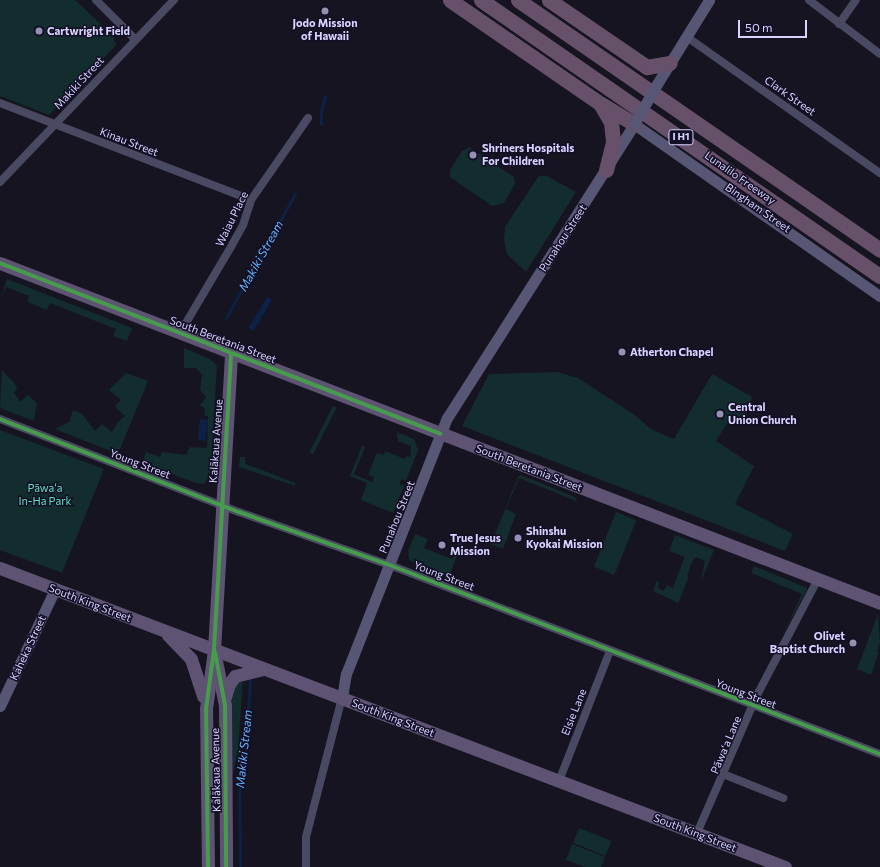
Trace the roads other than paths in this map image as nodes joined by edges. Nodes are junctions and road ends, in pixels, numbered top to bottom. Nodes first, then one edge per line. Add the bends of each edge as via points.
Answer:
1 (96, 0) edge
2 (174, 0) edge
3 (450, 0) edge
4 (481, 0) edge
5 (518, 0) edge
6 (549, 0) edge
7 (709, 0) edge
8 (808, 0) edge
9 (856, 0) edge
10 (839, 24) junction
11 (687, 37) junction
12 (135, 39) junction
13 (880, 54) edge
14 (670, 63) junction
15 (0, 103) edge
16 (600, 104) junction
17 (308, 118) dead end
18 (634, 124) junction
19 (54, 125) junction
20 (606, 170) junction
21 (880, 173) edge
22 (0, 182) edge
23 (251, 200) junction
24 (880, 250) edge
25 (0, 263) edge
26 (880, 276) edge
27 (880, 296) edge
28 (180, 333) junction
29 (231, 353) junction
30 (0, 419) edge
31 (440, 434) junction
32 (220, 505) junction
33 (387, 564) junction
34 (0, 568) edge
35 (818, 579) junction
36 (55, 589) junction
37 (880, 603) edge
38 (162, 630) junction
39 (214, 650) junction
40 (610, 651) junction
41 (264, 669) junction
42 (342, 698) junction
43 (225, 705) junction
44 (0, 706) edge
45 (752, 706) junction
46 (206, 709) junction
47 (880, 754) edge
48 (723, 774) junction
49 (559, 781) junction
50 (783, 798) dead end
51 (697, 834) junction
52 (208, 867) edge
53 (226, 867) edge
54 (306, 867) edge
55 (785, 867) edge

1 - 12 street
2 - 12 street, Makiki Street
3 - 16 highway
4 - 26 highway, Lunalilo Freeway / I H1
5 - 24 highway, Lunalilo Freeway / I H1
6 - 14 highway via 647,67
7 - 11 main road, Punahou Street
8 - 10 street
9 - 10 street
10 - 13 street
11 - 14 main road, Punahou Street
11 - 21 street, Clark Street
12 - 19 street, Makiki Street
14 - 18 main road, Punahou Street, bridge
15 - 19 street, Kinau Street
16 - 18 highway
16 - 20 highway via 611,122 613,142
17 - 23 street, Waiau Place
18 - 20 main road, Punahou Street
18 - 27 main road, Bingham Street
19 - 22 street, Makiki Street
19 - 23 street, Kinau Street
20 - 31 main road, Punahou Street via 447,418
23 - 28 street, Waiau Place via 243,225
25 - 28 main road, South Beretania Street
28 - 29 main road, South Beretania Street
29 - 31 main road, South Beretania Street
29 - 32 main road, Kalākaua Avenue
30 - 32 street, Young Street
31 - 33 main road, Punahou Street
31 - 35 main road, South Beretania Street
32 - 33 street, Young Street
32 - 39 main road, Kalākaua Avenue
33 - 40 street, Young Street
33 - 42 main road, Punahou Street via 346,674
34 - 36 main road, South King Street
35 - 37 main road, South Beretania Street
35 - 45 street, Pāwaʻa Lane
36 - 38 main road, South King Street
36 - 44 main road, Kaheka Street
38 - 39 main road, South King Street
38 - 46 main road via 191,659 199,678
39 - 41 main road, South King Street
39 - 43 main road, Kalākaua Avenue
39 - 46 main road, Kalākaua Avenue
40 - 45 street, Young Street
40 - 49 street, Elsie Lane
41 - 42 main road, South King Street
41 - 43 main road via 242,673 233,678 227,689
42 - 49 main road, South King Street
42 - 54 street, Punahou Street via 306,837
43 - 53 main road, Kalākaua Avenue
45 - 47 street, Young Street
45 - 48 street, Pāwaʻa Lane
46 - 52 main road, Kalākaua Avenue
48 - 50 street
48 - 51 street, Pāwaʻa Lane
49 - 51 main road, South King Street
51 - 55 main road, South King Street

